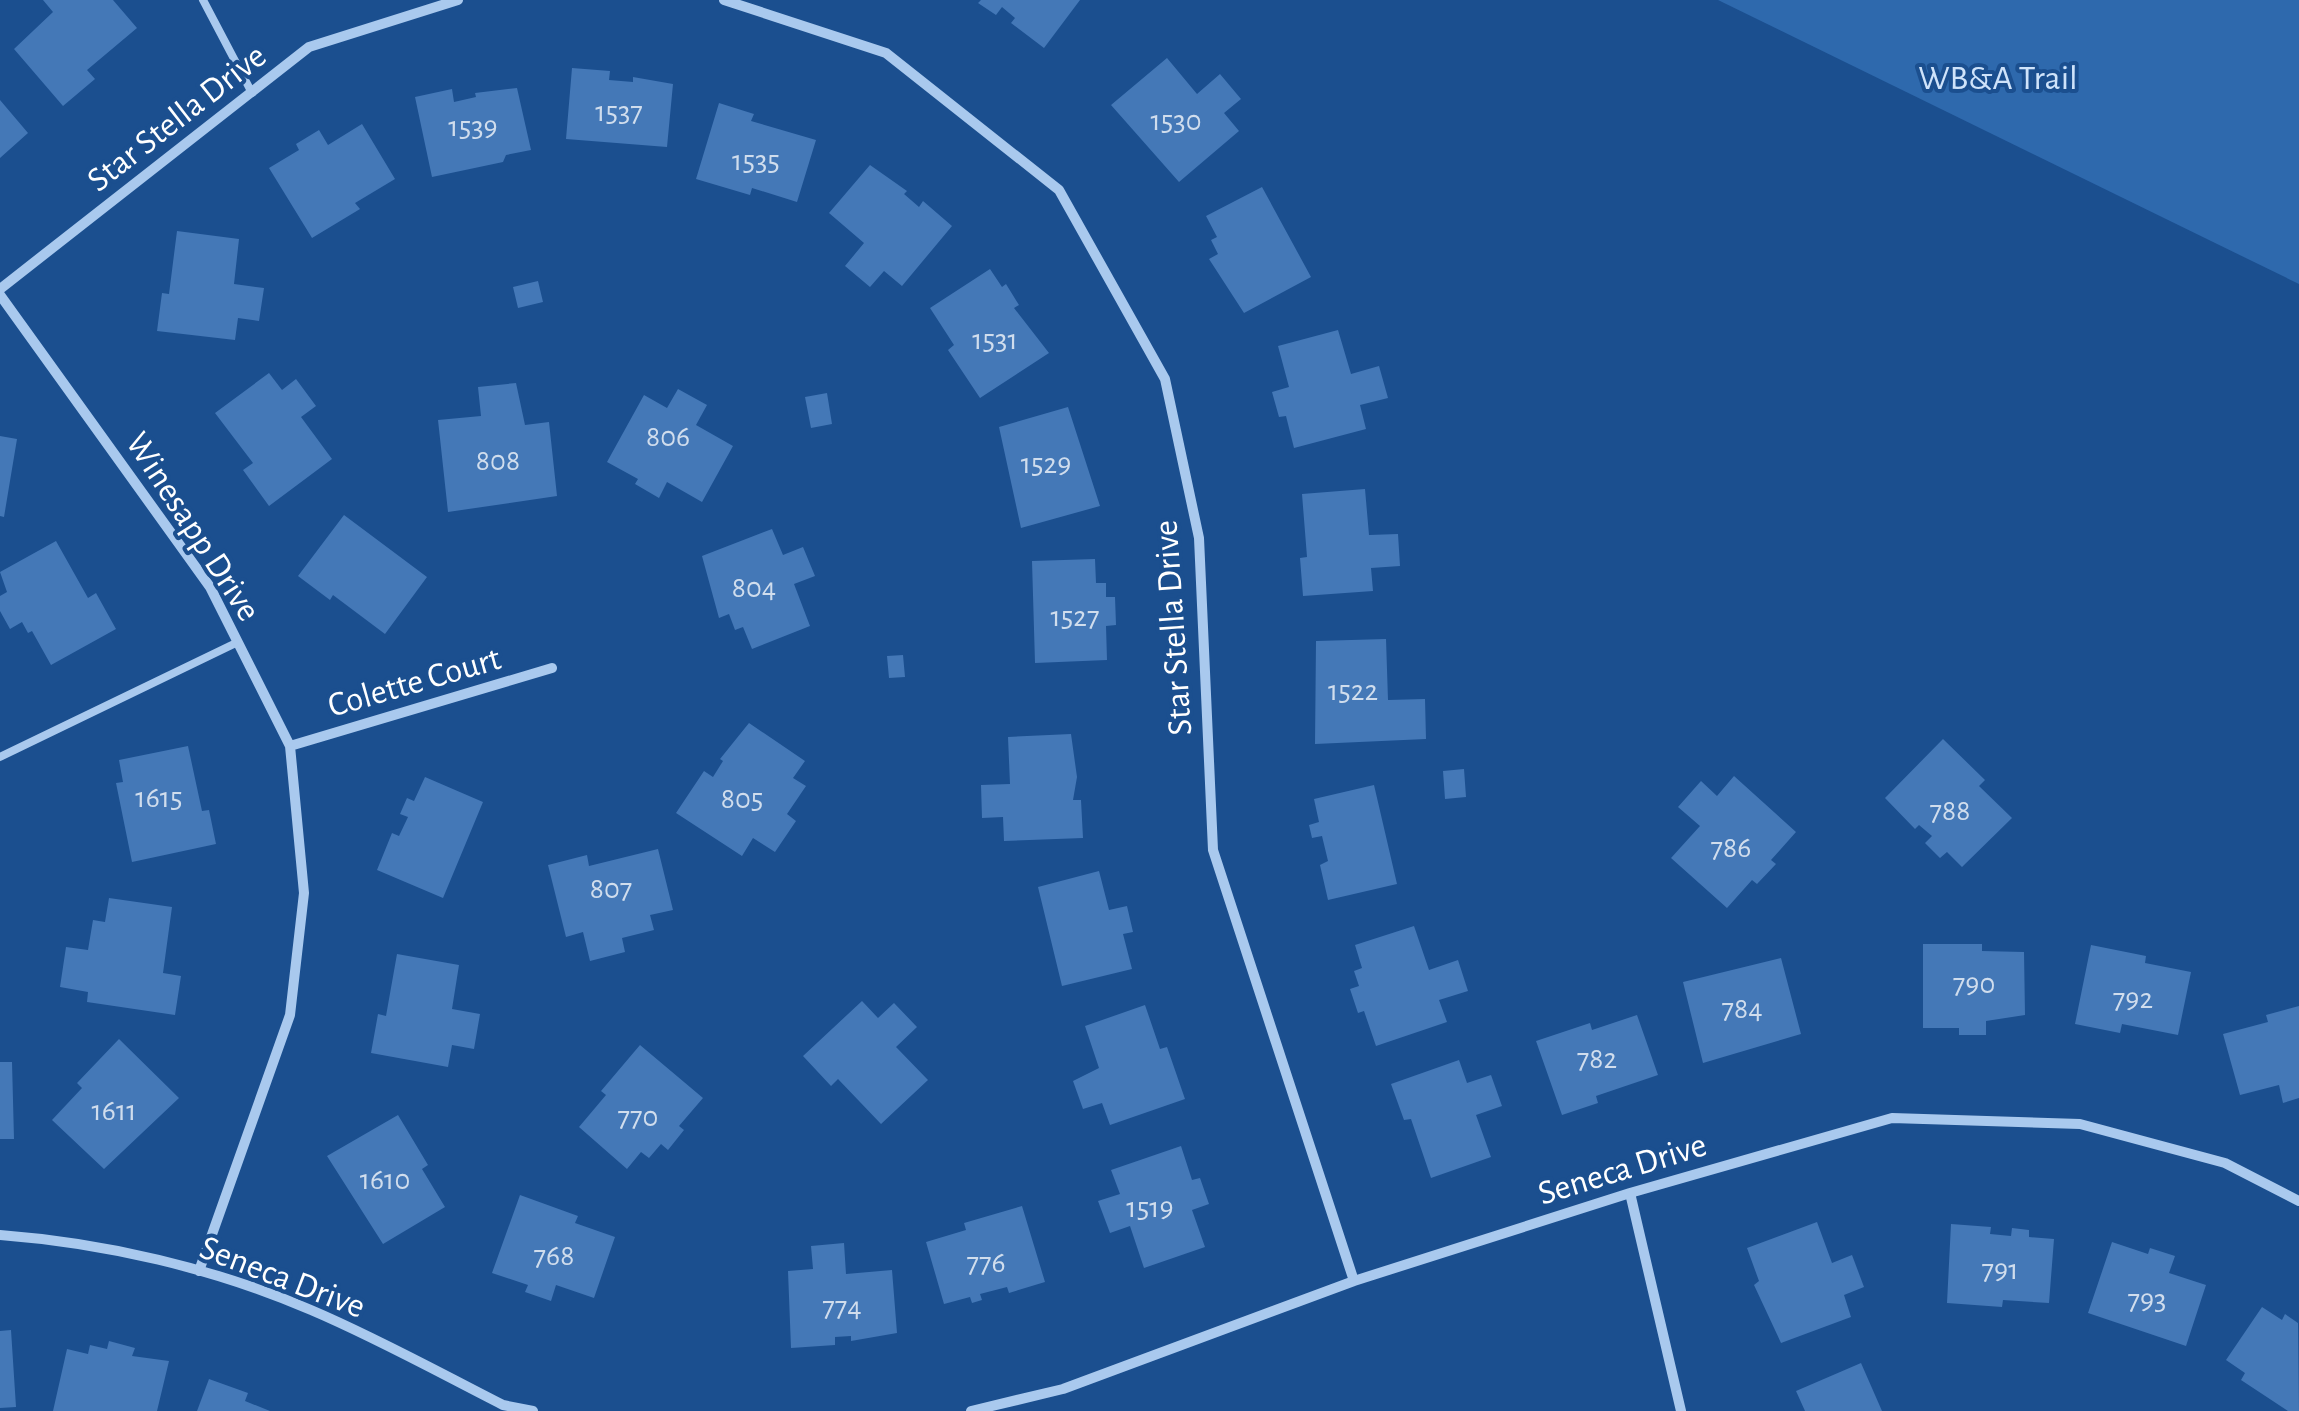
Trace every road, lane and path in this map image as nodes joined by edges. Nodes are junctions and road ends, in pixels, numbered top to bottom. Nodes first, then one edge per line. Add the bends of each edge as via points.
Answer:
1 (203, 0) edge
2 (458, 0) edge
3 (724, 0) edge
4 (252, 94) junction
5 (0, 292) edge
6 (238, 642) junction
7 (552, 668) dead end
8 (290, 746) junction
9 (0, 756) edge
10 (1630, 1192) junction
11 (2299, 1202) edge
12 (0, 1235) edge
13 (200, 1272) junction
14 (1354, 1280) junction
15 (533, 1411) edge
16 (971, 1411) edge
17 (1681, 1411) edge

1 - 4 lane
2 - 4 street, Star Stella Drive via 309,47
3 - 14 street, Star Stella Drive via 886,53 1058,190 1165,380 1199,538 1213,850
4 - 5 street, Star Stella Drive
5 - 6 street, Winesapp Drive via 210,587
6 - 8 street, Winesapp Drive
6 - 9 lane
7 - 8 street, Colette Court
8 - 13 street, Winesapp Drive via 304,893 290,1015
10 - 11 street, Seneca Drive via 1892,1118 2080,1124 2225,1163
10 - 14 street, Seneca Drive
10 - 17 street
12 - 13 street, Seneca Drive via 75,1240
13 - 15 street, Seneca Drive via 310,1309 504,1405
14 - 16 street, Seneca Drive via 1063,1390

